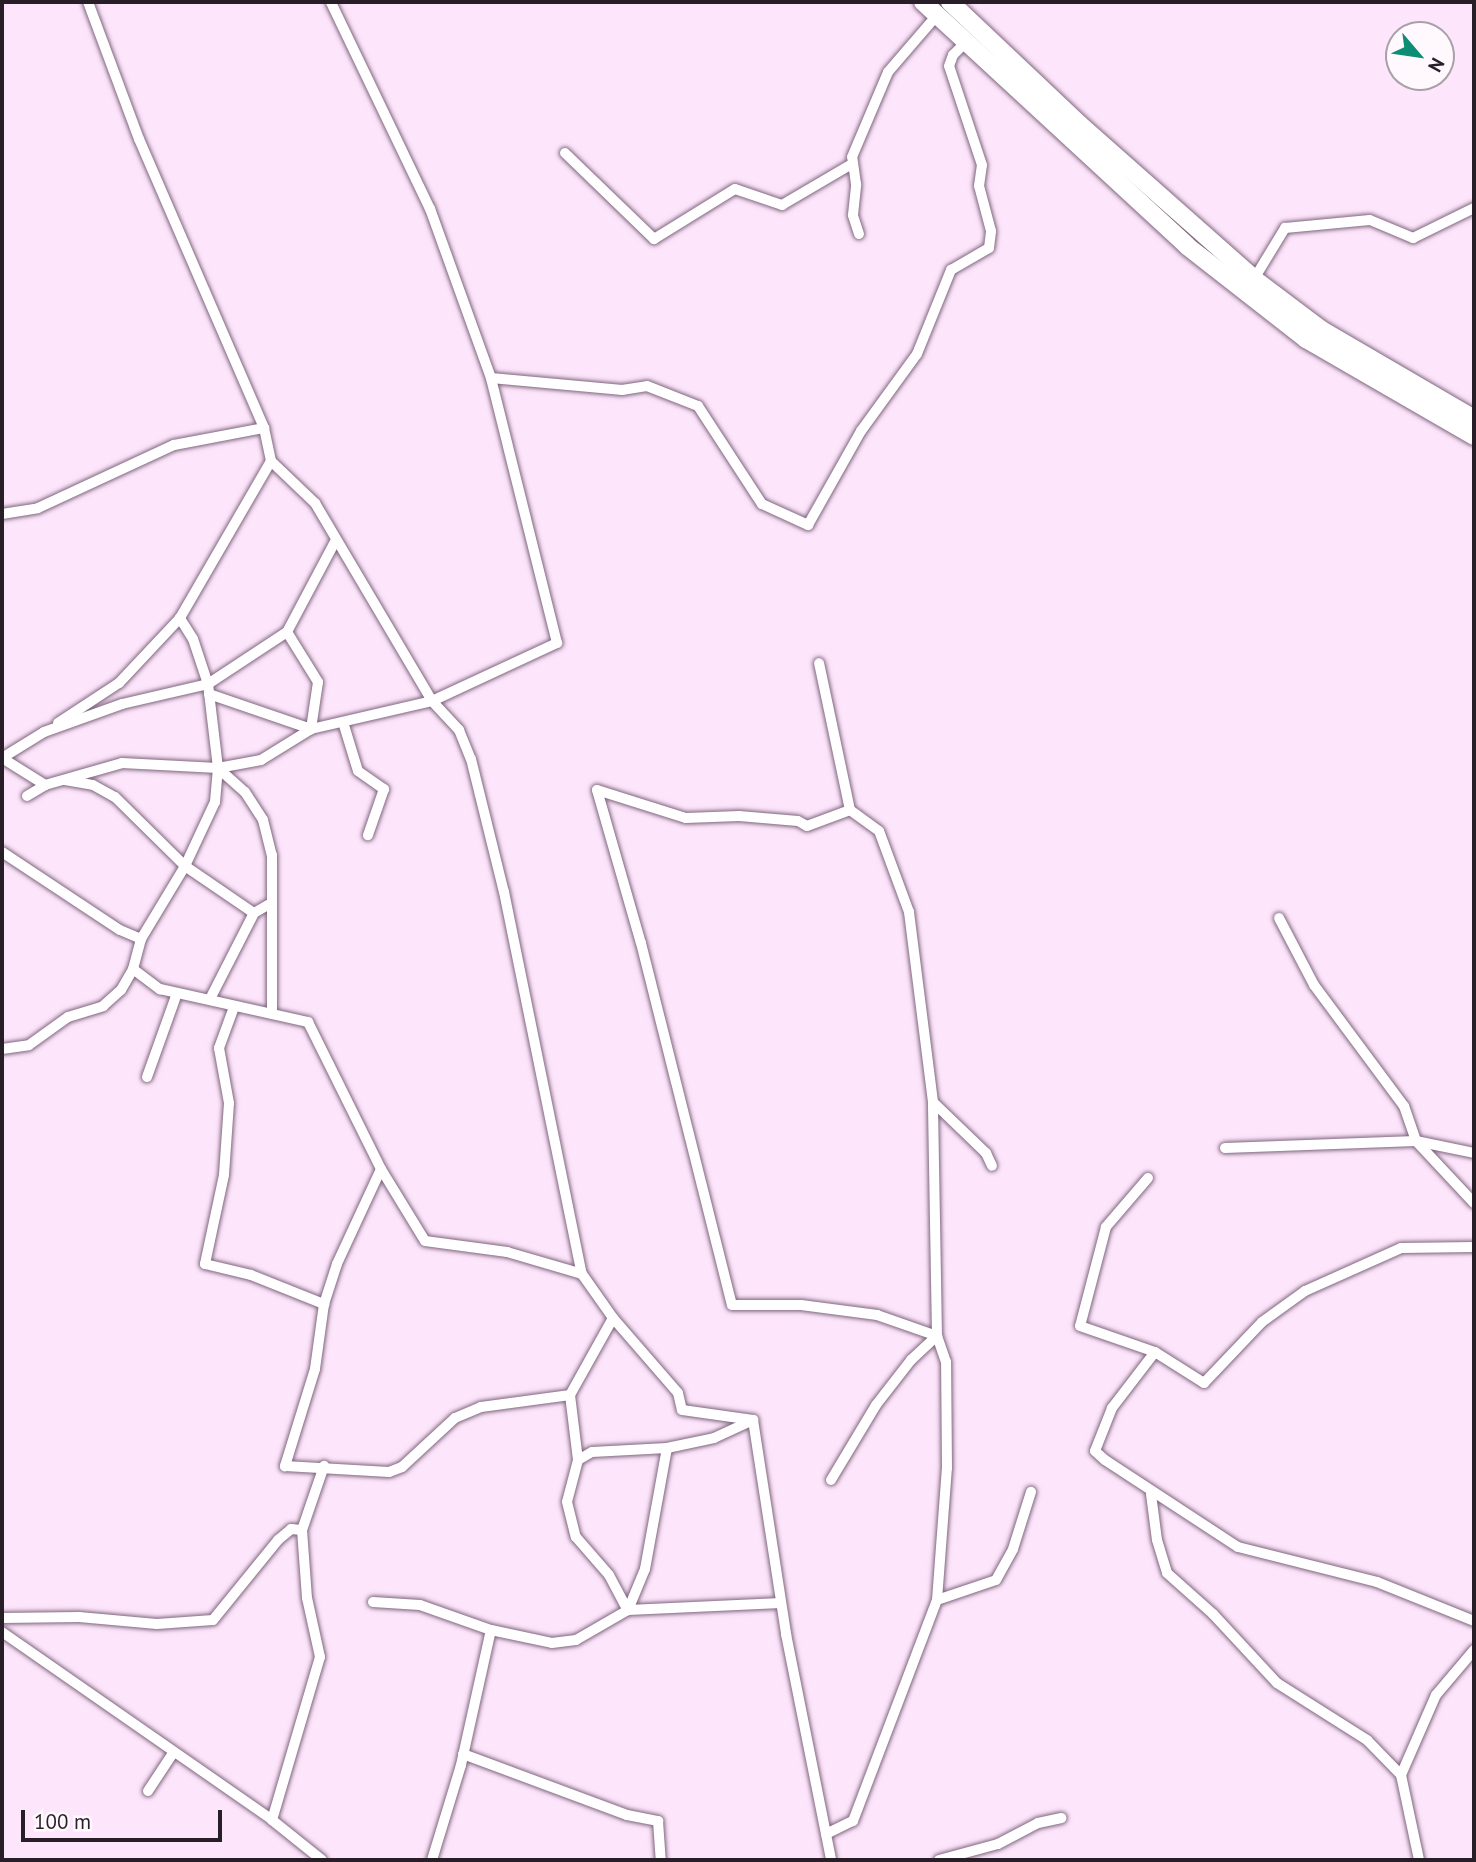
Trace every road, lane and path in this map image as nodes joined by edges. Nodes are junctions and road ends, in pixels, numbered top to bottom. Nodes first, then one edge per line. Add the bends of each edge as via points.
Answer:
1 (88, 2) edge
2 (331, 2) edge
3 (923, 2) edge
4 (950, 2) edge
5 (937, 15) junction
6 (966, 42) junction
7 (565, 153) dead end
8 (852, 164) junction
9 (1474, 208) edge
10 (859, 234) dead end
11 (1254, 279) junction
12 (491, 378) junction
13 (1474, 419) edge
14 (264, 428) junction
15 (1474, 436) edge
16 (271, 461) junction
17 (2, 514) edge
18 (337, 540) junction
19 (180, 618) junction
20 (287, 632) junction
21 (819, 663) dead end
22 (209, 689) junction
23 (432, 701) junction
24 (343, 722) junction
25 (311, 729) junction
26 (44, 732) junction
27 (2, 758) edge
28 (218, 768) junction
29 (62, 780) junction
30 (45, 785) junction
31 (27, 796) dead end
32 (850, 810) junction
33 (368, 835) dead end
34 (2, 852) edge
35 (185, 866) junction
36 (271, 903) junction
37 (254, 913) junction
38 (1279, 918) dead end
39 (141, 939) junction
40 (133, 969) junction
41 (177, 993) junction
42 (210, 999) junction
43 (234, 1007) junction
44 (272, 1014) junction
45 (2, 1049) edge
46 (147, 1077) dead end
47 (933, 1101) junction
48 (1416, 1141) junction
49 (1225, 1148) dead end
50 (1474, 1153) edge
51 (992, 1166) dead end
52 (381, 1169) junction
53 (1147, 1178) dead end
54 (1474, 1203) edge
55 (1474, 1247) edge
56 (582, 1274) junction
57 (324, 1304) junction
58 (613, 1318) junction
59 (937, 1336) junction
60 (1155, 1352) junction
61 (569, 1395) junction
62 (753, 1420) junction
63 (667, 1448) junction
64 (578, 1460) junction
65 (324, 1466) junction
66 (831, 1480) dead end
67 (1031, 1492) dead end
68 (1151, 1494) junction
69 (302, 1530) junction
70 (937, 1600) junction
71 (373, 1602) dead end
72 (781, 1603) junction
73 (628, 1610) junction
74 (2, 1618) edge
75 (1474, 1620) edge
76 (491, 1630) junction
77 (2, 1632) edge
78 (1474, 1650) edge
79 (173, 1753) junction
80 (463, 1754) junction
81 (1401, 1775) junction
82 (148, 1791) dead end
83 (1061, 1818) dead end
84 (272, 1820) junction
85 (826, 1835) junction
86 (322, 1860) edge
87 (432, 1860) edge
88 (661, 1860) edge
89 (831, 1860) edge
90 (939, 1860) edge
91 (1419, 1860) edge

1 - 14 street via 139,139
2 - 12 street via 430,209
3 - 5 main road
4 - 11 main road
5 - 6 main road
5 - 8 street via 888,72
6 - 12 street via 953,55 950,66 982,165 979,186 991,231 989,248 951,270 917,354 862,431 808,525 762,503 698,406 681,398 647,386 622,390
6 - 15 main road via 1187,246 1306,339
7 - 8 street via 654,239 735,189 782,205
8 - 10 street via 856,184 853,215
9 - 11 street via 1413,238 1370,220 1285,228
11 - 13 main road via 1320,329
12 - 23 street via 557,642
14 - 16 street
14 - 17 street via 174,446 38,508
16 - 18 street via 315,503
16 - 19 street
18 - 20 street
18 - 23 street
19 - 22 street via 193,639
19 - 26 street via 119,683
20 - 22 street
20 - 25 street via 318,682
21 - 32 street
22 - 25 street
22 - 26 street via 122,704
22 - 28 street
23 - 24 street
23 - 56 street via 459,730 471,759 504,892
24 - 25 street
24 - 33 street via 358,771 384,789
25 - 28 street via 261,760
26 - 27 street
27 - 30 street
28 - 29 street via 122,763
28 - 35 street via 215,802
28 - 36 street via 245,792 265,827 274,878
29 - 30 street
29 - 35 street via 93,785 115,797
30 - 31 street
32 - 47 street via 879,831 909,912
32 - 59 street via 807,826 798,821 739,816 686,818 597,790 732,1305 801,1305 877,1315
34 - 39 street via 120,930
35 - 37 street
35 - 39 street
36 - 37 street
36 - 44 street
37 - 42 street
38 - 48 street via 1314,985 1404,1106
39 - 40 street
40 - 41 street via 160,989
40 - 45 street via 121,990 103,1006 68,1017 29,1045
41 - 42 street
41 - 46 street
42 - 43 street
43 - 44 street
43 - 57 street via 219,1048 229,1103 223,1175 205,1264 251,1275
44 - 52 street via 308,1022
47 - 51 street via 986,1153
47 - 59 street
48 - 49 street
48 - 50 street
48 - 54 street
52 - 56 street via 420,1237 430,1244 508,1252
52 - 57 street via 337,1264
53 - 60 street via 1100,1239 1080,1326
55 - 60 street via 1401,1248 1305,1291 1262,1321 1204,1383
56 - 58 street
57 - 65 street via 315,1368 284,1464
58 - 61 street
58 - 62 street via 678,1393 682,1410
59 - 66 street via 911,1360 876,1405
59 - 70 street via 946,1362 947,1468
60 - 68 street via 1112,1408 1095,1451
61 - 64 street
61 - 65 street via 481,1407 455,1418 402,1467 389,1472
62 - 63 street via 714,1438
62 - 72 street
63 - 64 street via 592,1452
63 - 73 street via 645,1569
64 - 73 street via 567,1502 576,1536 609,1575
65 - 69 street
67 - 70 street via 1013,1549 996,1580
68 - 75 street via 1238,1548 1377,1582
68 - 81 street via 1167,1573 1277,1683 1367,1740
69 - 74 street via 291,1530 278,1540 213,1620 157,1624 79,1617
69 - 84 street via 307,1598 320,1657
70 - 85 street via 853,1821
71 - 76 street via 419,1605
72 - 73 street
72 - 85 street
73 - 76 street via 576,1640 552,1643
76 - 80 street
77 - 79 street
78 - 81 street via 1436,1695
79 - 82 street
79 - 84 street
80 - 87 street
80 - 88 street via 627,1815 658,1821
81 - 91 street
83 - 90 street via 1038,1823 998,1844
84 - 86 street
85 - 89 street

